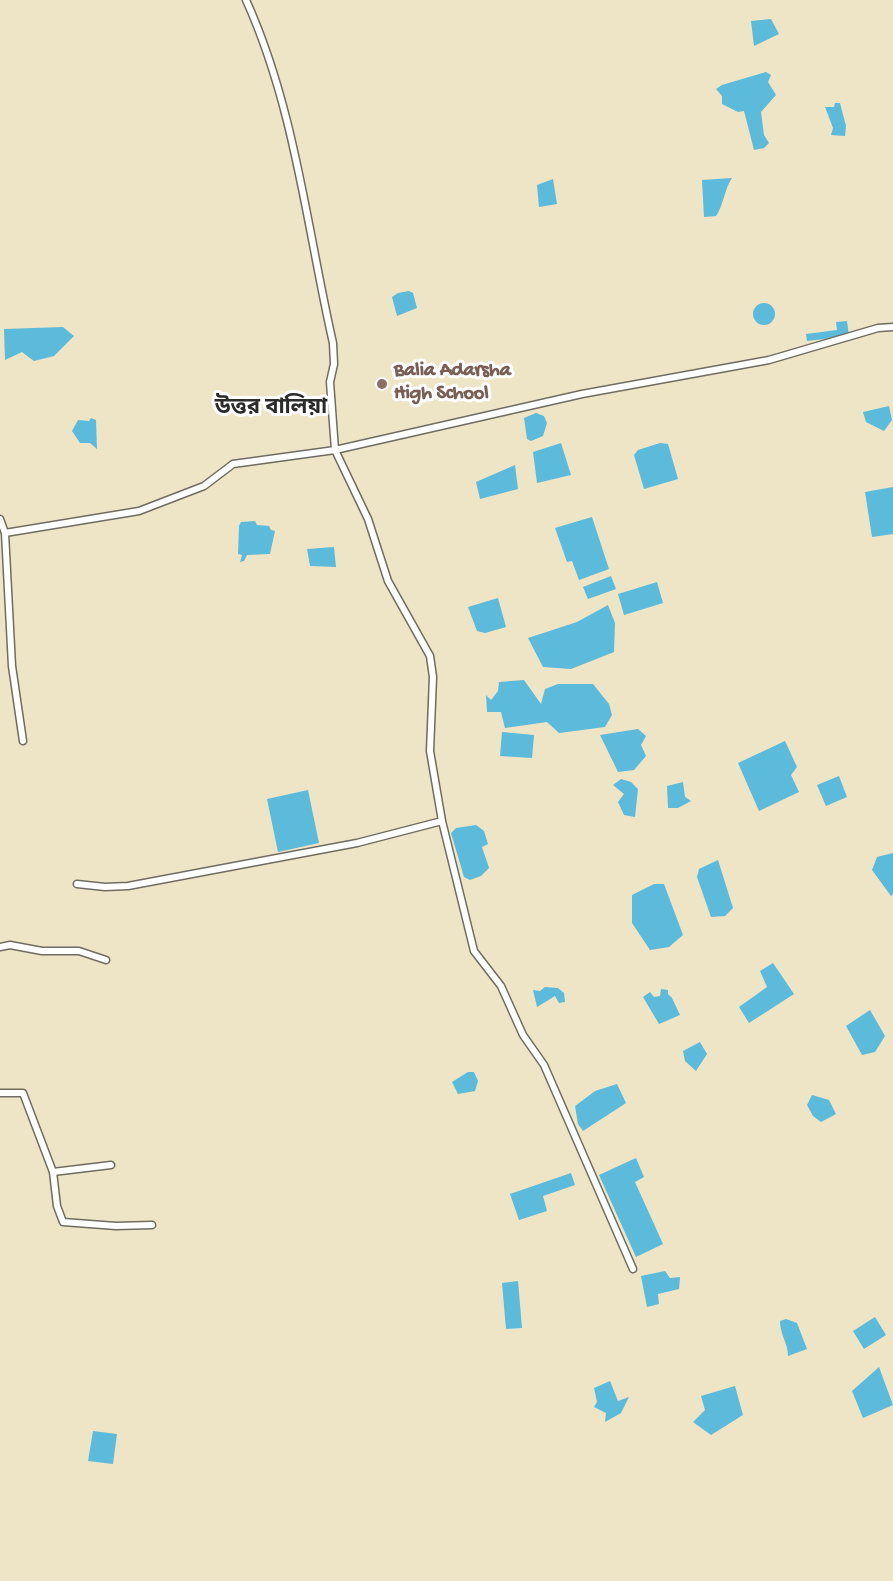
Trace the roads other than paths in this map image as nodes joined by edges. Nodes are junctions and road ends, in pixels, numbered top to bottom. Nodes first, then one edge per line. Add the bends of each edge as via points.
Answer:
1 (246, 0) edge
2 (893, 327) edge
3 (335, 450) junction
4 (0, 519) edge
5 (5, 533) junction
6 (23, 741) dead end
7 (442, 821) junction
8 (77, 884) dead end
9 (0, 946) edge
10 (106, 960) dead end
11 (0, 1093) edge
12 (111, 1165) dead end
13 (53, 1172) junction
14 (152, 1225) dead end
15 (633, 1269) dead end

1 - 3 street via 278,83 309,221 333,344 330,382
2 - 3 street via 769,360 582,394
3 - 5 street via 234,464 204,486 132,513
3 - 7 street via 368,519 388,581 430,656 430,751
4 - 5 street
5 - 6 street via 12,666
7 - 8 street via 357,843 128,886
7 - 15 street via 474,951 501,986 523,1035 544,1065
9 - 10 street via 79,951
11 - 13 street via 23,1093
12 - 13 street
13 - 14 street via 63,1222

